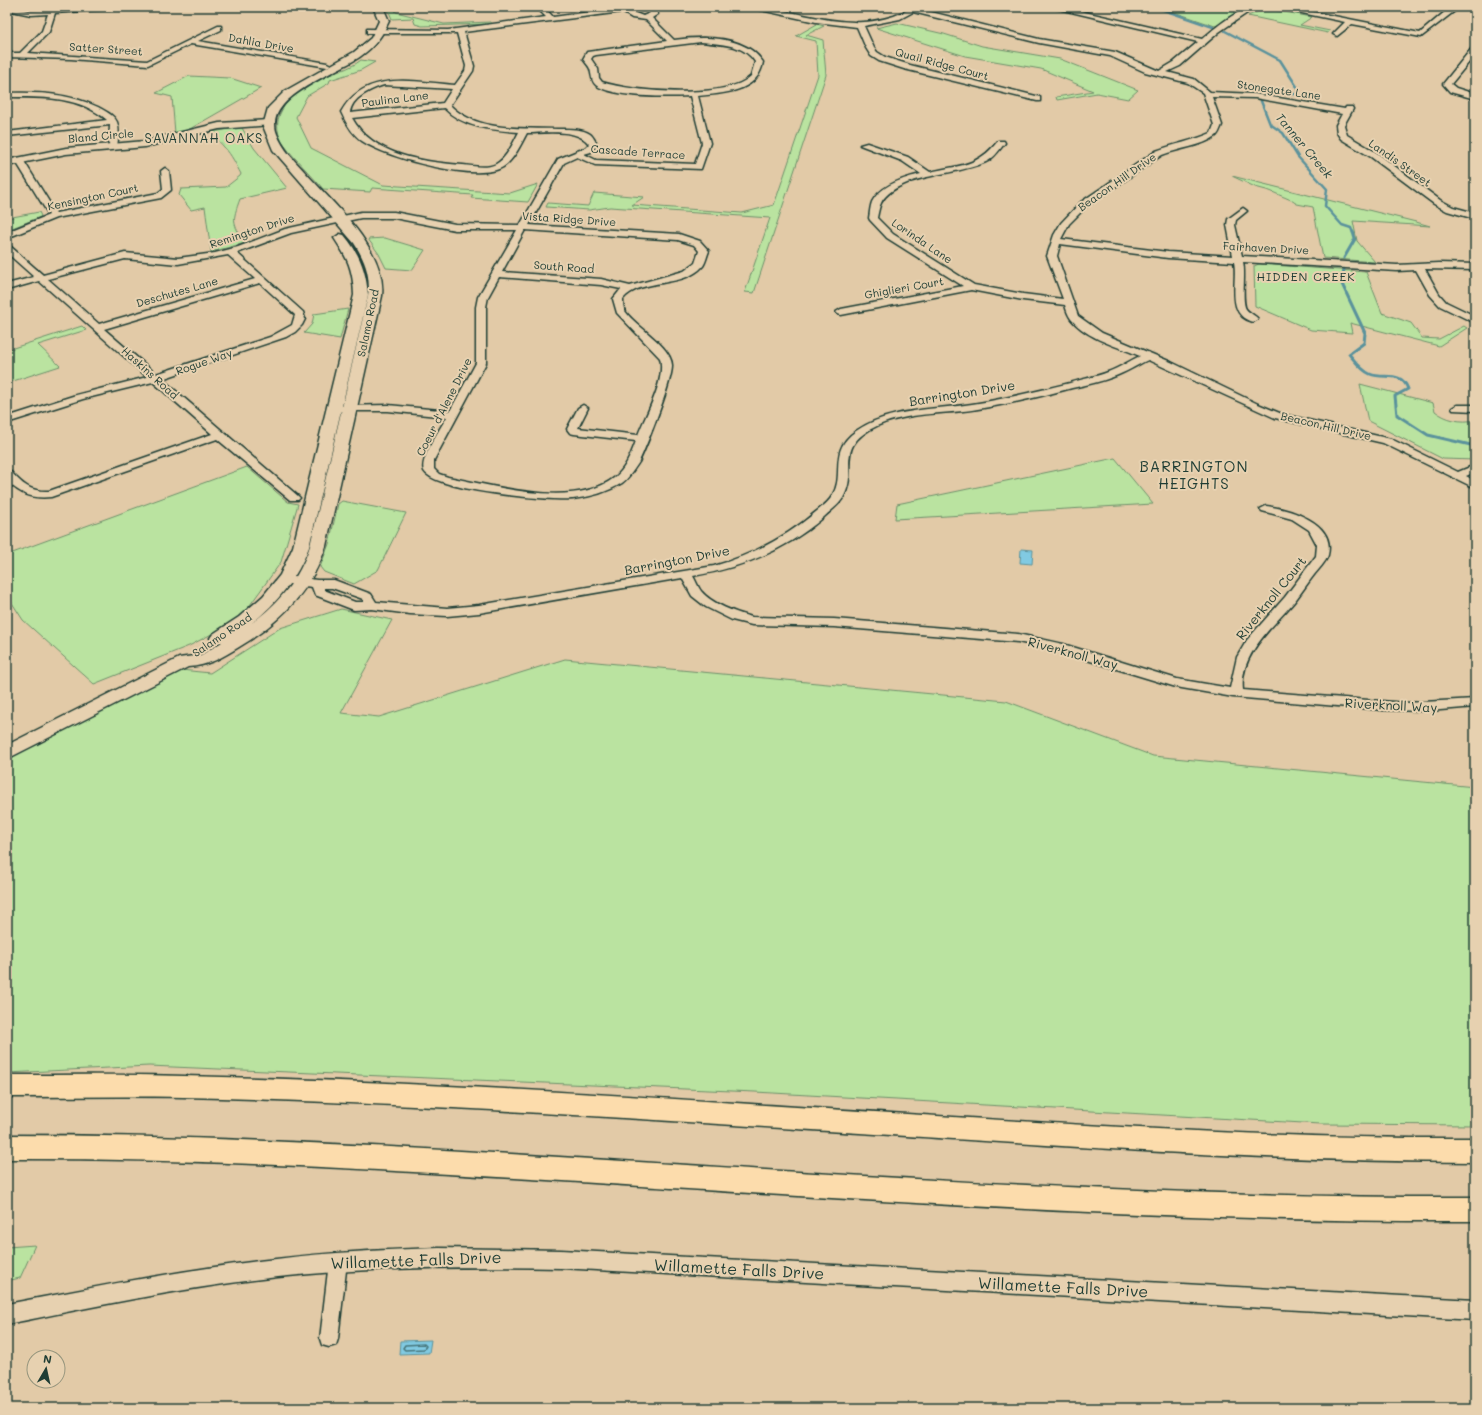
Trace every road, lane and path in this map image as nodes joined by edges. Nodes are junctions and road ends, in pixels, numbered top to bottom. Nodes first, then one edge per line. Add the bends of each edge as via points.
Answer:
1 (111, 7) edge
2 (540, 7) edge
3 (644, 7) edge
4 (649, 7) edge
5 (751, 7) edge
6 (1054, 7) edge
7 (1252, 7) edge
8 (1277, 7) edge
9 (1447, 7) edge
10 (7, 8) edge
11 (373, 8) edge
12 (916, 9) edge
13 (624, 10) junction
14 (798, 10) dead end
15 (52, 12) junction
16 (789, 14) junction
17 (647, 18) junction
18 (551, 19) junction
19 (1350, 22) junction
20 (860, 26) junction
21 (218, 28) dead end
22 (460, 30) junction
23 (370, 31) junction
24 (381, 31) junction
25 (1337, 34) dead end
26 (1204, 41) junction
27 (191, 42) junction
28 (672, 42) junction
29 (1475, 50) edge
30 (7, 55) edge
31 (22, 55) junction
32 (327, 65) junction
33 (1160, 73) junction
34 (457, 87) junction
35 (1207, 94) junction
36 (694, 95) junction
37 (7, 96) edge
38 (1475, 97) edge
39 (1037, 99) dead end
40 (446, 105) junction
41 (1348, 111) joint
42 (258, 116) junction
43 (347, 116) junction
44 (112, 122) junction
45 (268, 123) junction
46 (525, 129) junction
47 (7, 134) edge
48 (256, 135) dead end
49 (1000, 143) dead end
50 (864, 145) dead end
51 (113, 147) junction
52 (266, 152) dead end
53 (576, 154) junction
54 (19, 160) junction
55 (7, 163) edge
56 (165, 171) dead end
57 (929, 175) junction
58 (298, 190) dead end
59 (313, 207) dead end
60 (1243, 211) dead end
61 (54, 216) junction
62 (1475, 216) edge
63 (333, 221) junction
64 (522, 228) junction
65 (7, 236) edge
66 (1056, 241) junction
67 (7, 248) edge
68 (231, 253) junction
69 (1238, 258) junction
70 (1419, 267) junction
71 (1475, 267) edge
72 (496, 274) junction
73 (41, 278) junction
74 (261, 280) junction
75 (7, 287) edge
76 (971, 287) junction
77 (629, 288) junction
78 (1067, 302) junction
79 (841, 312) dead end
80 (1253, 319) dead end
81 (1475, 320) edge
82 (99, 327) junction
83 (1148, 356) junction
84 (156, 378) junction
85 (583, 408) dead end
86 (1456, 408) dead end
87 (1475, 408) edge
88 (341, 409) junction
89 (453, 414) junction
90 (7, 420) edge
91 (219, 435) junction
92 (643, 439) junction
93 (1475, 468) edge
94 (1458, 476) junction
95 (9, 481) edge
96 (1475, 485) edge
97 (294, 498) dead end
98 (1266, 508) dead end
99 (686, 574) junction
100 (286, 580) junction
101 (310, 583) junction
102 (185, 662) junction
103 (1237, 693) junction
104 (1475, 703) edge
105 (7, 753) edge
106 (7, 1086) edge
107 (7, 1147) edge
108 (1475, 1150) edge
109 (1475, 1209) edge
110 (338, 1262) junction
111 (1475, 1310) edge
112 (7, 1314) edge
113 (329, 1339) dead end

1 - 15 street
2 - 18 street
3 - 13 street
4 - 17 street via 654,14
5 - 16 street
6 - 26 street
7 - 26 street via 1216,30
8 - 19 street
9 - 19 street via 1452,10 1422,35
10 - 15 street via 22,12
11 - 23 main road
11 - 24 main road via 384,21
12 - 20 street via 890,21
12 - 33 street via 1039,41 1112,54
13 - 17 street via 632,16
13 - 18 street
14 - 16 street
15 - 31 street via 45,32
16 - 20 street via 830,23
17 - 28 street
18 - 22 street
19 - 25 street
20 - 39 street, Quail Ridge Court via 870,48 882,59
21 - 27 street, Satter Street
22 - 24 street
22 - 34 street via 470,66 468,75
23 - 24 street
23 - 32 main road via 353,50
24 - 45 main road via 373,43 360,54 305,82 287,95 274,108
26 - 33 street via 1176,64
27 - 31 street, Satter Street via 148,63
27 - 32 street, Dahlia Drive
28 - 36 street via 697,40 728,43 749,51 759,61 754,77 749,81 727,90
28 - 36 street via 590,54 588,59 594,69 596,81 604,87
29 - 38 street via 1448,83 1449,88 1458,93
30 - 31 street, Satter Street
32 - 42 main road via 284,87 269,99
33 - 35 street via 1191,82
34 - 40 street
34 - 43 street via 392,82 378,84 351,101 346,108
35 - 41 street, Stonegate Lane via 1255,96
35 - 66 street, Beacon Hill Drive via 1218,125 1214,134 1200,141 1159,153 1078,209 1065,223
36 - 53 street, Cascade Terrace via 706,143 698,166 595,162
37 - 44 street via 68,97 84,102
40 - 43 street, Paulina Lane
40 - 46 street, Coeur d'Alene Drive via 456,116 471,122
41 - 62 street, Landis Street via 1340,128 1344,138 1374,155 1437,202 1450,209
42 - 45 street, Bland Circle
42 - 48 main road
42 - 51 street, Bland Circle via 158,141
43 - 46 street via 354,129 365,140 397,155 434,165 473,168 492,168 502,164
44 - 47 street
44 - 51 street
45 - 63 main road, Salamo Road via 270,137 277,148
46 - 53 street, Coeur d'Alene Drive via 575,132 587,136 593,142 592,147
49 - 57 street, Lorinda Lane via 985,160
50 - 57 street via 905,159
51 - 54 street, Bland Circle via 66,151
52 - 58 main road
53 - 64 street, Coeur d'Alene Drive via 558,165
54 - 55 street, Bland Circle
54 - 61 street
56 - 61 street, Kensington Court via 167,190 161,195
57 - 76 street, Lorinda Lane via 914,178 883,192 875,203 873,218 890,236
59 - 63 main road, Salamo Road
60 - 69 street via 1232,219 1231,225
61 - 65 street, Kensington Court
63 - 64 street, Vista Ridge Drive via 382,214 455,227
63 - 68 street, Remington Drive via 283,233
63 - 88 main road, Salamo Road via 359,241 370,258 376,283 375,296
64 - 72 street, Coeur d'Alene Drive
64 - 77 street, Vista Ridge Drive via 679,237 697,243 704,251 701,262 690,272
66 - 69 street, Fairhaven Drive via 1146,253
66 - 78 street, Beacon Hill Drive via 1052,253 1053,260
67 - 73 street, Haskins Road
68 - 73 street, Remington Drive via 178,261 125,256
68 - 74 street, Rogue Way
69 - 70 street, Fairhaven Drive via 1397,268
69 - 80 street via 1241,272 1239,303 1242,310
70 - 71 street, Fairhaven Drive
70 - 81 street via 1435,295 1442,302
72 - 77 street, South Road via 601,282
72 - 89 street, Coeur d'Alene Drive via 486,291 481,307 481,363
73 - 75 street, Remington Drive
73 - 82 street, Haskins Road
74 - 82 street, Deschutes Lane
74 - 84 street, Rogue Way via 300,314 300,321 293,329 273,339
76 - 78 street, Lorinda Lane
76 - 79 street, Ghiglieri Court
77 - 92 street, Coeur d'Alene Drive via 621,295 619,308 662,353 667,365 666,376
78 - 83 street, Beacon Hill Drive via 1074,317 1084,326
82 - 84 street, Haskins Road
83 - 94 street, Beacon Hill Drive via 1272,414 1387,441
83 - 99 street, Barrington Drive via 1110,374 1030,396 974,408 906,415 876,424 858,434 844,452 842,485 838,497 828,509 784,540 755,556 715,569
84 - 90 street, Rogue Way via 118,390 80,397
84 - 91 street, Haskins Road
85 - 92 street via 572,430
86 - 87 street
88 - 89 street via 388,408
88 - 100 main road, Salamo Road via 300,547
88 - 101 main road, Salamo Road
89 - 92 street, Coeur d'Alene Drive via 429,460 429,470 435,476 445,480 542,496 581,495 615,483 630,470
91 - 95 street via 51,494 30,494
91 - 97 street, Haskins Road
93 - 94 street
94 - 96 street, Beacon Hill Drive
98 - 103 street, Riverknoll Court via 1304,519 1318,533 1324,549 1322,556 1289,600 1253,640 1243,657 1236,684
99 - 101 street, Barrington Drive via 447,612 372,604 354,606 319,592
99 - 103 street, Riverknoll Way via 696,593 710,604 736,617 752,621 834,623 1018,638 1097,657 1176,683
100 - 101 street
100 - 102 main road, Salamo Road via 256,612 226,634 193,653
101 - 102 main road, Salamo Road via 246,636 203,660
102 - 105 main road, Salamo Road
103 - 104 street, Riverknoll Way via 1425,708
106 - 108 highway via 203,1087 335,1092 606,1106 1140,1140 1292,1147
107 - 109 highway via 318,1154 1102,1200 1277,1207
110 - 111 street, Willamette Falls Drive via 420,1258 561,1259
110 - 112 street, Willamette Falls Drive via 194,1279
110 - 113 street

